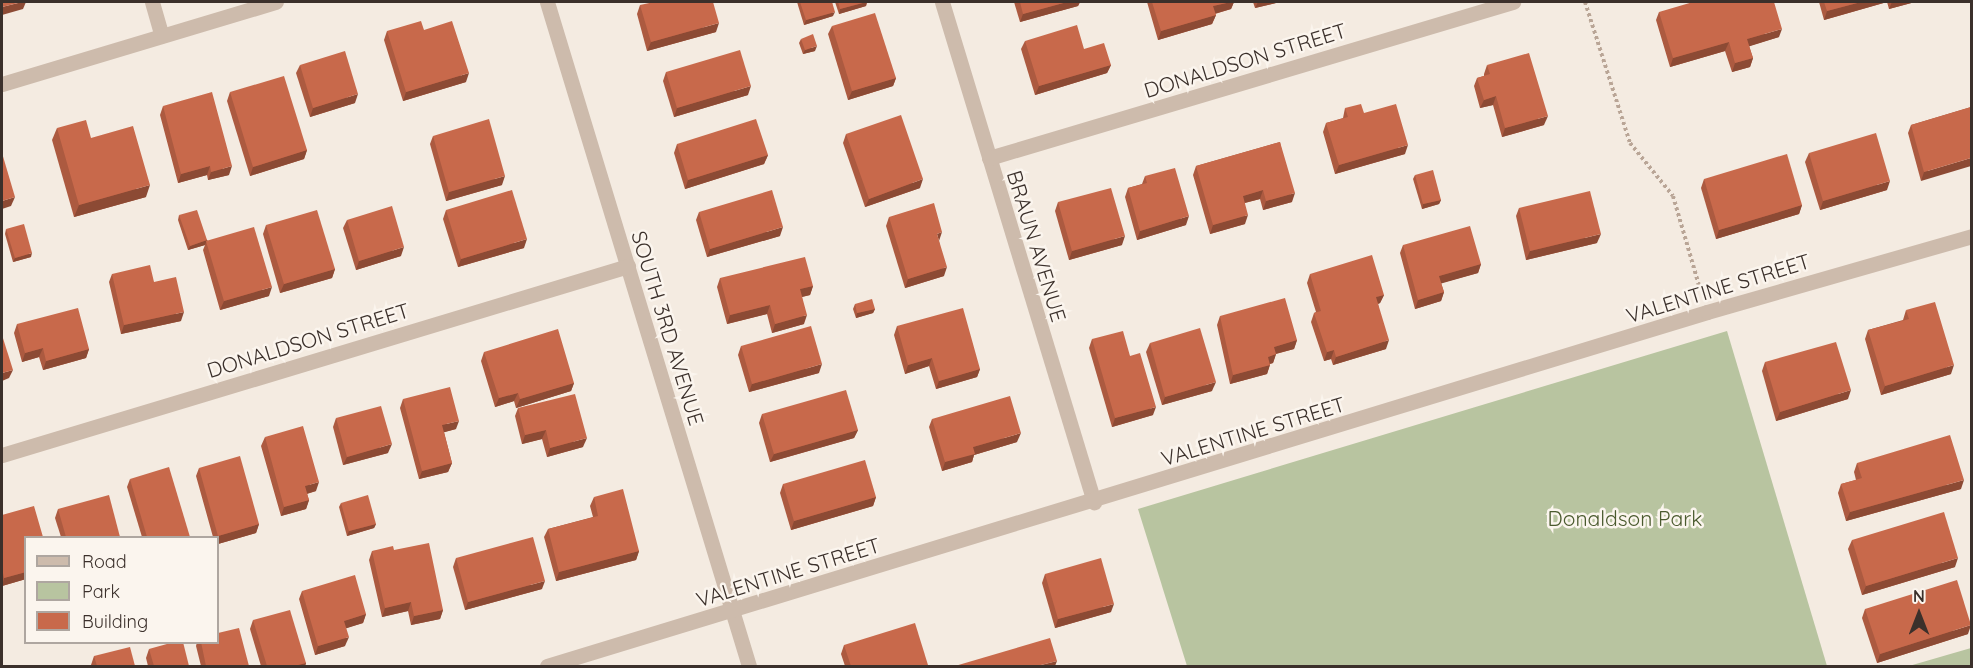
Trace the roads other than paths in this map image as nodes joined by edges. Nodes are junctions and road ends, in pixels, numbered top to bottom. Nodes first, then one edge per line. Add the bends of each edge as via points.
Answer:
1 (152, 2) edge
2 (276, 2) edge
3 (547, 2) edge
4 (942, 2) edge
5 (1513, 2) edge
6 (162, 36) junction
7 (2, 84) edge
8 (989, 158) junction
9 (1971, 236) edge
10 (627, 266) junction
11 (2, 455) edge
12 (1094, 502) junction
13 (733, 611) junction
14 (547, 666) edge
15 (749, 666) edge

1 - 6 street
2 - 6 street
3 - 10 street, SOUTH 3RD AVENUE
4 - 8 street, BRAUN AVENUE
5 - 8 street, DONALDSON STREET
6 - 7 street
8 - 12 street, BRAUN AVENUE
9 - 12 street, VALENTINE STREET via 1707,312
10 - 11 street, DONALDSON STREET
10 - 13 street, SOUTH 3RD AVENUE
12 - 13 street, VALENTINE STREET
13 - 14 street, VALENTINE STREET
13 - 15 street, SOUTH 3RD AVENUE

